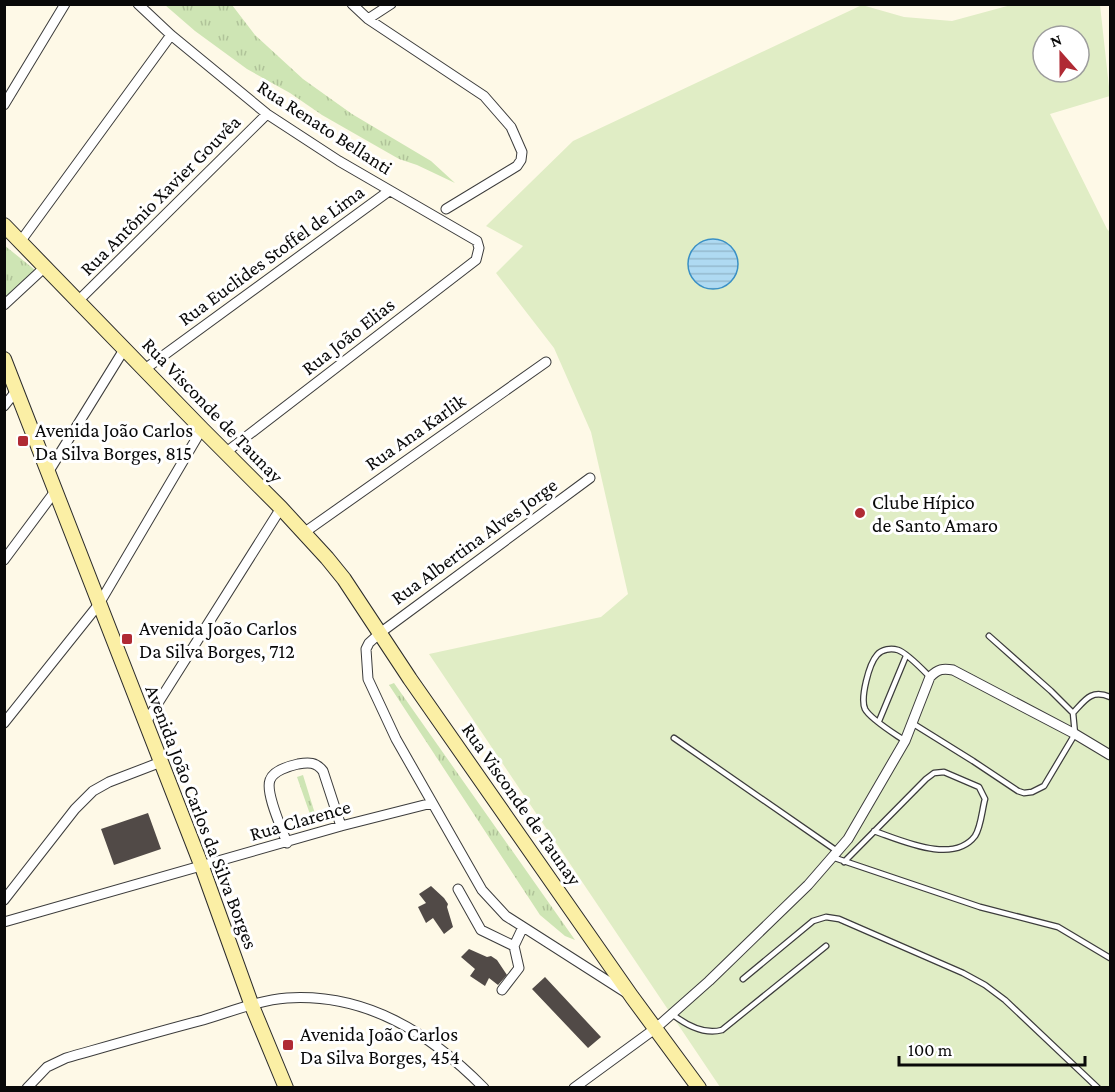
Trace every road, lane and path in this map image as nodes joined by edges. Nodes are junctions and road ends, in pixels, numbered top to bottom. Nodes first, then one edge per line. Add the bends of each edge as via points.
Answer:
1 (65, 4) edge
2 (138, 4) edge
3 (352, 4) edge
4 (392, 4) edge
5 (368, 19) junction
6 (171, 35) junction
7 (4, 105) edge
8 (267, 114) junction
9 (389, 191) junction
10 (446, 209) dead end
11 (4, 225) edge
12 (477, 241) joint
13 (20, 242) junction
14 (45, 267) junction
15 (78, 301) junction
16 (4, 305) edge
17 (125, 348) junction
18 (4, 359) edge
19 (546, 362) dead end
20 (145, 369) junction
21 (17, 390) junction
22 (4, 406) edge
23 (202, 429) junction
24 (225, 453) junction
25 (49, 471) junction
26 (590, 478) dead end
27 (56, 490) junction
28 (282, 508) junction
29 (305, 532) junction
30 (4, 560) edge
31 (99, 604) junction
32 (380, 633) junction
33 (989, 636) dead end
34 (906, 656) junction
35 (930, 677) junction
36 (1110, 697) edge
37 (1073, 713) junction
38 (879, 721) junction
39 (146, 722) junction
40 (4, 723) edge
41 (912, 723) junction
42 (1075, 734) junction
43 (674, 738) dead end
44 (905, 741) junction
45 (1110, 755) edge
46 (161, 762) junction
47 (432, 803) junction
48 (341, 826) junction
49 (873, 831) junction
50 (287, 843) junction
51 (835, 854) junction
52 (844, 862) junction
53 (202, 867) junction
54 (458, 889) dead end
55 (4, 900) edge
56 (4, 922) edge
57 (523, 927) junction
58 (514, 946) junction
59 (826, 946) dead end
60 (1110, 958) edge
61 (743, 979) dead end
62 (502, 990) dead end
63 (632, 997) junction
64 (252, 1006) junction
65 (672, 1014) junction
66 (656, 1028) junction
67 (27, 1088) edge
68 (286, 1088) edge
69 (484, 1088) edge
70 (574, 1088) edge
71 (699, 1088) edge
72 (1098, 1088) edge

1 - 7 street
2 - 6 street, Rua Renato Bellanti
3 - 5 street
4 - 5 street
5 - 10 street via 484,96 504,116 519,144 521,160 517,166
6 - 8 street, Rua Renato Bellanti
6 - 13 street
8 - 9 street, Rua Renato Bellanti
8 - 15 street, Rua Antônio Xavier Gouvêa
9 - 12 street, Rua Renato Bellanti
9 - 20 street, Rua Euclides Stoffel de Lima
11 - 13 street, Rua Visconde de Taunay
12 - 24 street, Rua João Elias via 476,260
13 - 14 street, Rua Visconde de Taunay
14 - 15 street, Rua Visconde de Taunay
14 - 16 street
15 - 17 street, Rua Visconde de Taunay
17 - 20 street, Rua Visconde de Taunay
17 - 25 street
18 - 21 street, Avenida João Carlos da Silva Borges
19 - 29 street, Rua Ana Karlik
20 - 23 street, Rua Visconde de Taunay
21 - 22 street
21 - 25 street, Avenida João Carlos da Silva Borges
23 - 24 street, Rua Visconde de Taunay
23 - 31 street
24 - 28 street, Rua Visconde de Taunay
25 - 27 street, Avenida João Carlos da Silva Borges
26 - 32 street, Rua Albertina Alves Jorge
27 - 30 street
27 - 31 street, Avenida João Carlos da Silva Borges
28 - 29 street, Rua Visconde de Taunay
28 - 39 street
29 - 32 street, Rua Visconde de Taunay via 344,579
31 - 39 street, Avenida João Carlos da Silva Borges
31 - 40 street
32 - 47 street, Rua Visconde de Taunay via 366,649 368,680
32 - 63 street, Rua Visconde de Taunay
33 - 37 lane
34 - 35 lane
34 - 38 lane
34 - 38 lane via 887,649 877,655 869,670 863,698 865,708
35 - 41 street
35 - 42 street via 944,668 953,670
36 - 37 lane via 1091,695
37 - 42 lane
38 - 44 lane
39 - 46 street, Avenida João Carlos da Silva Borges
41 - 42 lane via 1024,793 1044,786
41 - 44 street
42 - 45 street
43 - 51 lane
44 - 51 street via 848,839
46 - 53 street, Avenida João Carlos da Silva Borges
46 - 55 street via 93,791
47 - 48 street, Rua Clarence
47 - 57 street, Rua Visconde de Taunay via 482,890 494,905
48 - 50 street, Rua Clarence
48 - 50 street via 319,766 308,762 291,766 274,774 270,781 270,794
49 - 49 lane via 934,773 944,772 979,787 984,794 976,833 955,850 945,851
49 - 52 lane
50 - 53 street, Rua Clarence
51 - 52 lane
51 - 65 street via 808,885
52 - 60 lane via 980,907 1058,927
53 - 56 street, Rua Clarence
53 - 64 street, Avenida João Carlos da Silva Borges
54 - 58 street via 481,930
57 - 58 street
57 - 63 street, Rua Visconde de Taunay
58 - 62 street via 519,968
59 - 65 lane via 722,1030 708,1032
61 - 72 lane via 813,921 839,919 985,985
63 - 66 street, Rua Visconde de Taunay
64 - 67 street via 66,1058 46,1067
64 - 68 street, Avenida João Carlos da Silva Borges
64 - 69 street via 286,998 353,1003 396,1021 446,1052
65 - 66 street
66 - 70 street
66 - 71 street, Rua Visconde de Taunay

